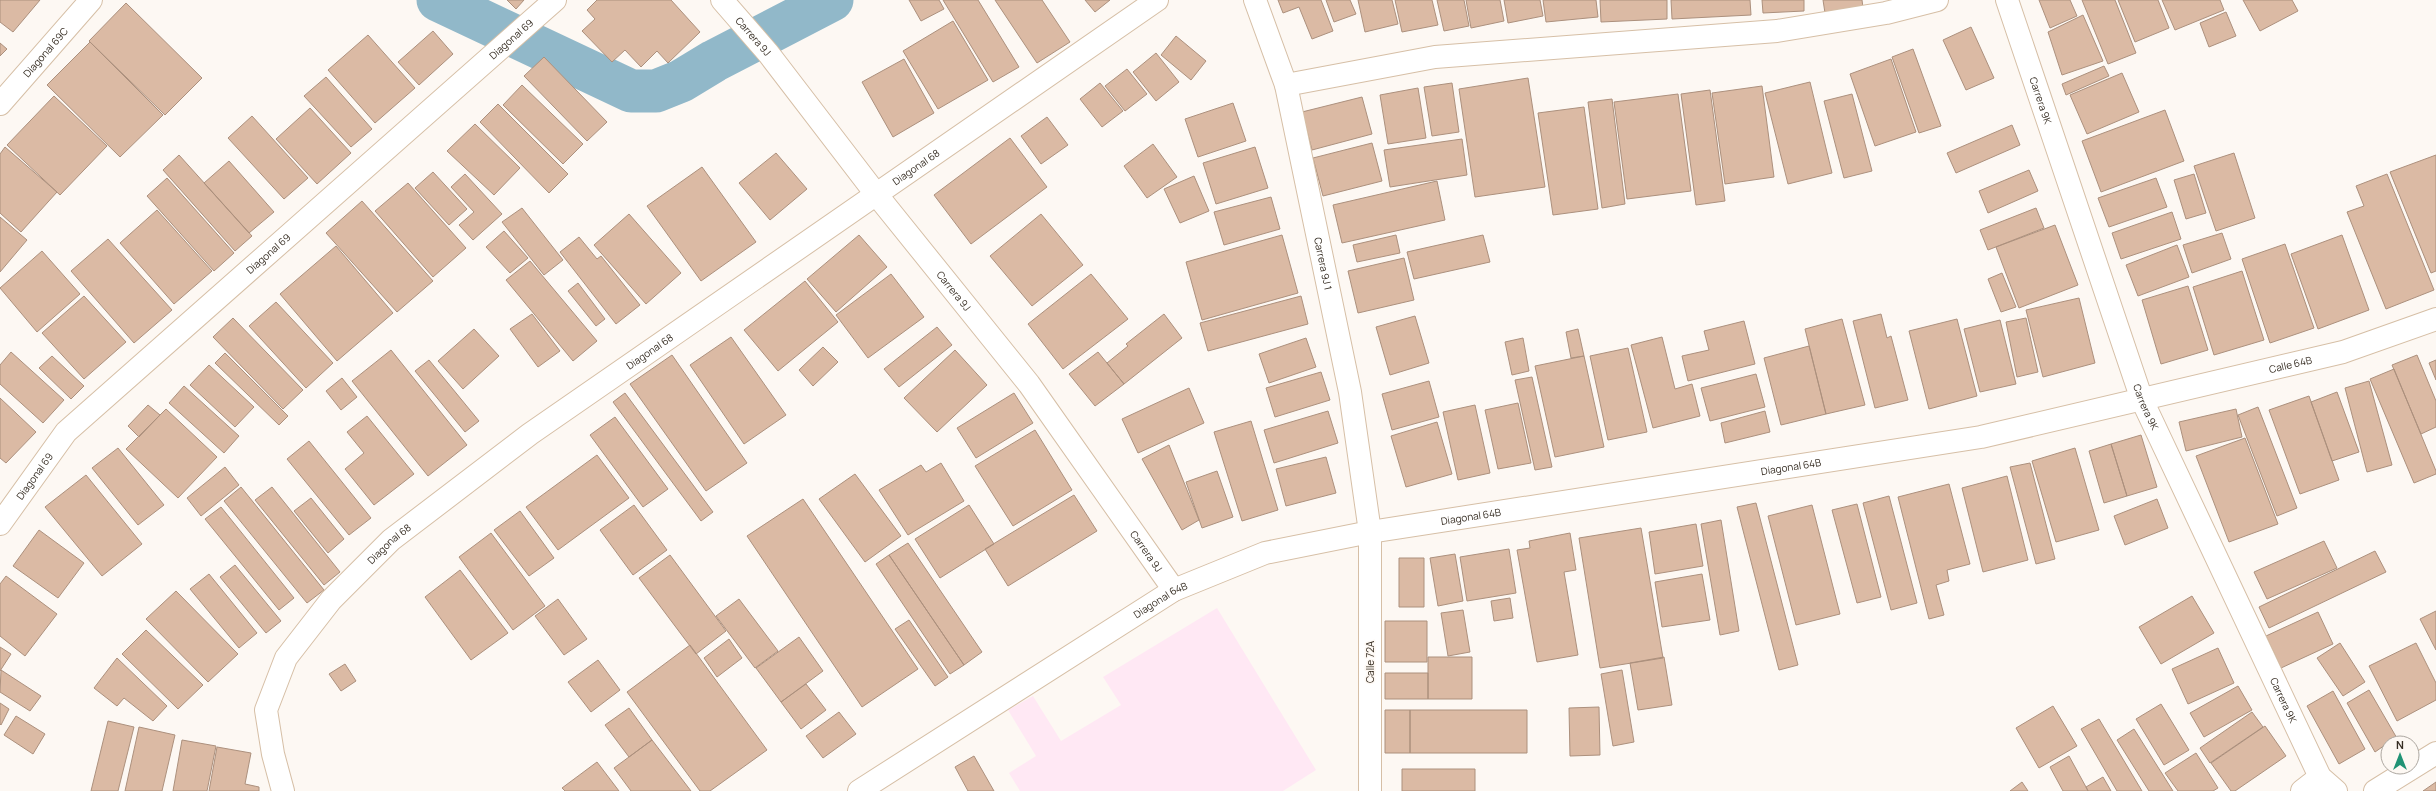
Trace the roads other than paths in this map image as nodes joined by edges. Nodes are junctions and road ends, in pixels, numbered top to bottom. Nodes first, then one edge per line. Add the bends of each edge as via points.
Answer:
1 (91, 0) edge
2 (555, 0) edge
3 (722, 0) edge
4 (1157, 0) edge
5 (1255, 0) edge
6 (1937, 0) edge
7 (2007, 0) edge
8 (1286, 85) junction
9 (0, 104) edge
10 (876, 194) junction
11 (2436, 320) edge
12 (2142, 400) junction
13 (0, 524) edge
14 (1370, 532) junction
15 (1174, 590) junction
16 (2436, 753) edge
17 (2328, 784) edge
18 (283, 791) edge
19 (860, 791) edge
20 (1370, 791) edge
21 (2302, 791) edge
22 (2376, 791) edge

1 - 9 street, Diagonal 69C
2 - 13 street, Diagonal 69 via 66,432
3 - 10 street, Carrera 9J via 768,53
4 - 10 street, Diagonal 68
5 - 8 street, Carrera 9J 1
6 - 8 street via 1886,13 1777,31 1435,57
7 - 12 street, Carrera 9K
8 - 14 street, Carrera 9J 1 via 1350,392
10 - 15 street, Carrera 9J via 1029,384
10 - 18 street, Diagonal 68 via 530,434 385,545 331,600 286,658 266,710 273,754
11 - 12 street, Calle 64B via 2343,352
12 - 14 street, Diagonal 64B via 1981,437
12 - 17 street, Carrera 9K
14 - 15 street, Diagonal 64B via 1265,553
14 - 20 street, Calle 72A
15 - 19 street, Diagonal 64B
16 - 22 street
17 - 21 street

